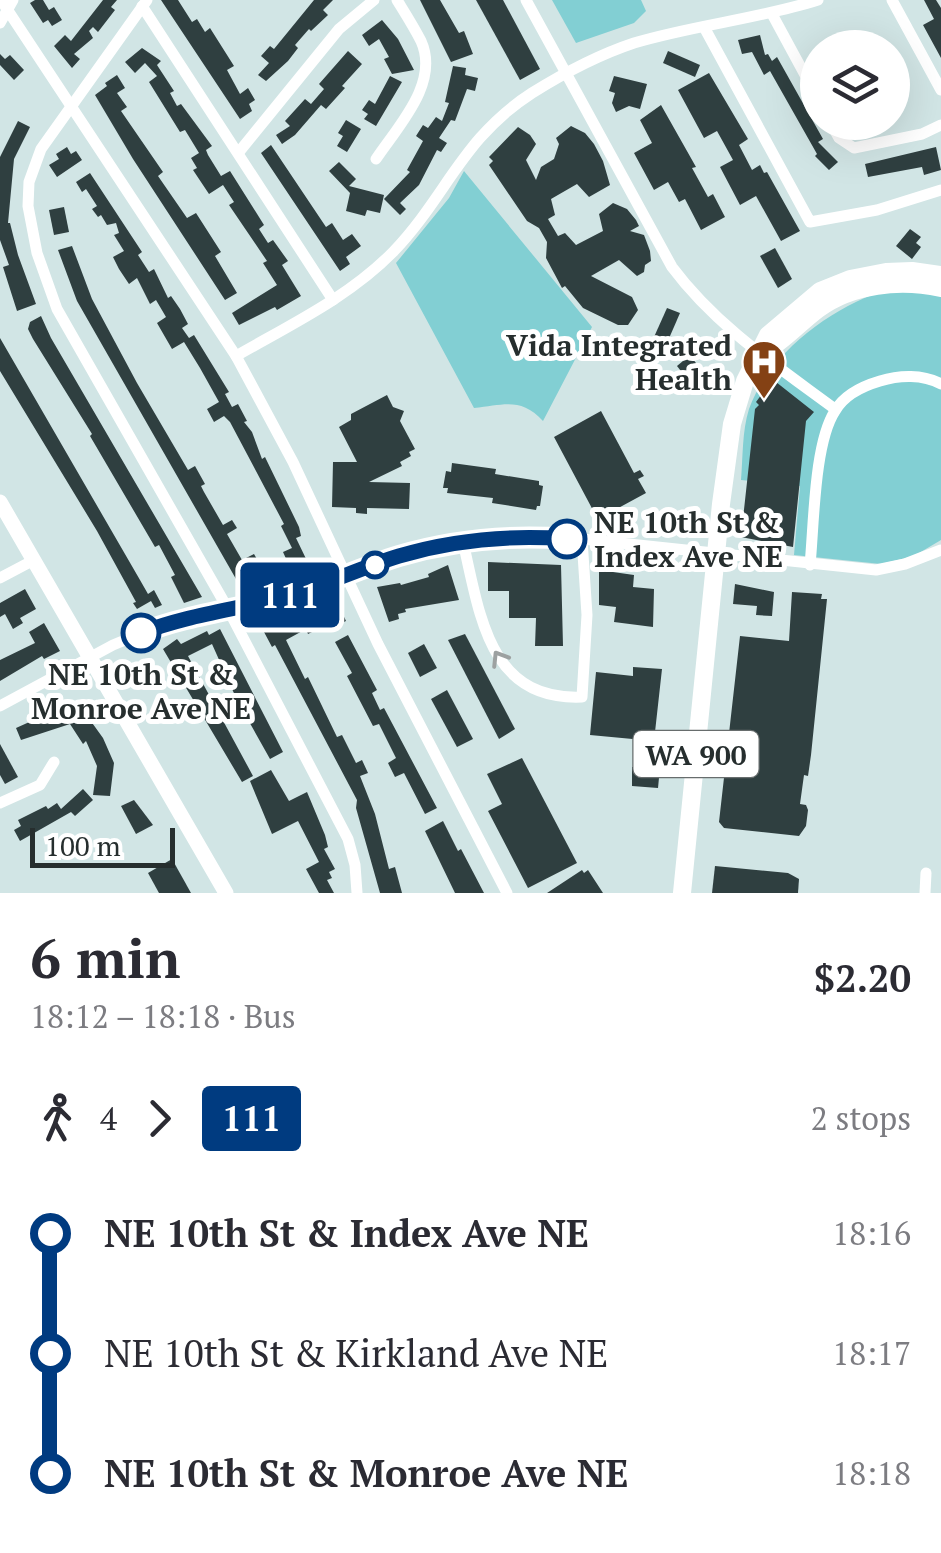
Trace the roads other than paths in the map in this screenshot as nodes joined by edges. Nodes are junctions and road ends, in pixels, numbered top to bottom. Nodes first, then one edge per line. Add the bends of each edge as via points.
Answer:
1 (374, 0) edge
2 (397, 0) edge
3 (526, 0) edge
4 (818, 0) edge
5 (892, 0) edge
6 (7, 3) edge
7 (144, 3) edge
8 (772, 14) junction
9 (0, 23) edge
10 (704, 27) junction
11 (800, 66) edge
12 (566, 72) junction
13 (941, 90) edge
14 (70, 106) junction
15 (941, 125) edge
16 (910, 136) edge
17 (842, 140) edge
18 (893, 140) edge
19 (240, 152) junction
20 (376, 159) dead end
21 (941, 190) edge
22 (941, 275) edge
23 (865, 276) junction
24 (941, 288) edge
25 (333, 300) junction
26 (832, 300) junction
27 (761, 354) junction
28 (236, 356) junction
29 (941, 384) edge
30 (836, 409) junction
31 (0, 502) edge
32 (582, 540) junction
33 (462, 542) junction
34 (941, 550) edge
35 (716, 554) junction
36 (34, 560) junction
37 (810, 565) junction
38 (345, 575) junction
39 (0, 578) edge
40 (228, 608) junction
41 (90, 657) junction
42 (0, 706) edge
43 (54, 762) dead end
44 (0, 803) edge
45 (926, 873) dead end
46 (226, 893) edge
47 (357, 893) edge
48 (507, 893) edge
49 (682, 893) edge
50 (925, 893) edge

1 - 19 street via 339,30
2 - 20 street via 422,42 426,72
3 - 12 street
4 - 8 street
5 - 13 street
6 - 9 street
6 - 14 street
7 - 14 street
7 - 19 street
8 - 10 street
8 - 11 street
10 - 12 street via 632,44
10 - 21 street via 810,222
12 - 25 street via 498,118 392,253
12 - 27 street via 672,267 721,324
14 - 28 street
14 - 40 street via 41,149 29,182 38,252 57,309
15 - 16 street
17 - 18 street via 854,148
19 - 25 street
22 - 23 main road, WA 900
23 - 26 main road
23 - 27 main road, WA 900 via 813,296 768,334
24 - 26 main road, WA 900 via 888,284
25 - 28 street
26 - 27 main road, WA 900
27 - 30 street
27 - 35 main road, WA 900 via 732,424
28 - 38 street
29 - 30 street via 892,377 858,390
30 - 37 street via 823,437
31 - 36 street
32 - 33 street
32 -> 33 street via 582,697 561,698 506,670 495,655
32 - 35 street
33 - 38 street
34 - 37 street via 876,570
35 - 37 street
35 - 49 main road, WA 900
36 - 39 street
36 - 41 street
38 - 40 street
38 - 48 street
40 - 41 street via 159,626
40 - 47 street via 348,839
41 - 42 street
41 - 46 street
43 - 44 street via 40,785
45 - 50 street

